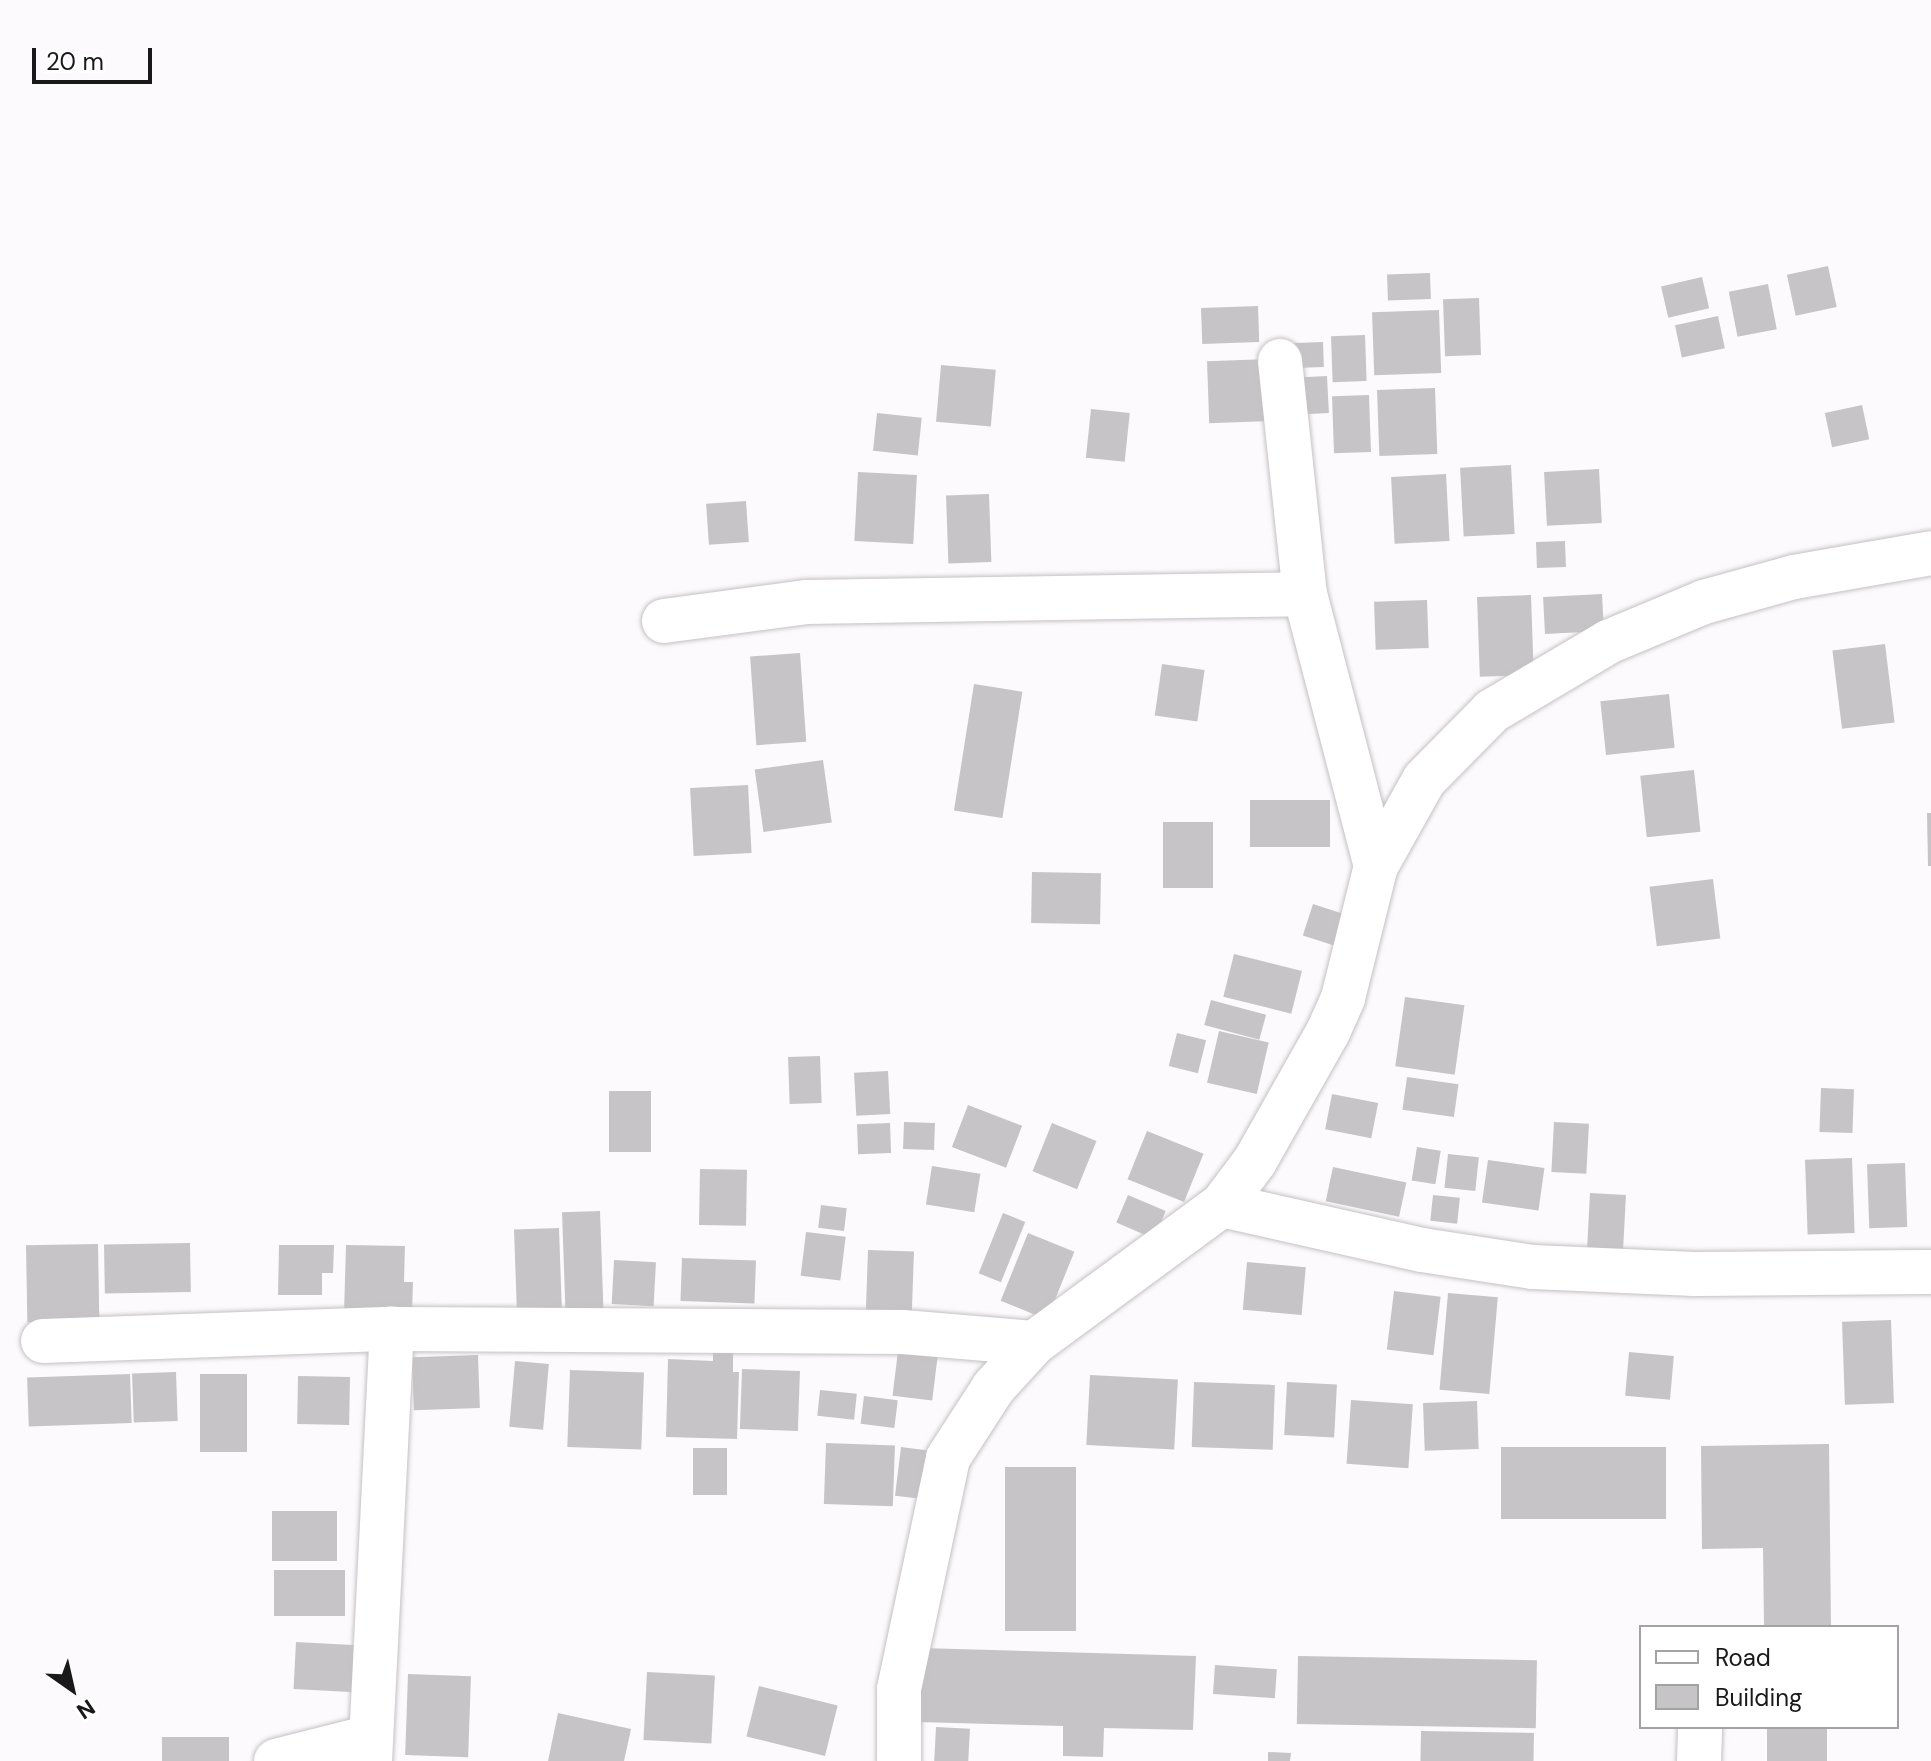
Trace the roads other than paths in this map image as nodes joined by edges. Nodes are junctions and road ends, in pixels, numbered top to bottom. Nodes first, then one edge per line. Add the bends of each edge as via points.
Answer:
1 (1280, 361) dead end
2 (1931, 553) edge
3 (1305, 594) junction
4 (664, 621) dead end
5 (1376, 866) junction
6 (1222, 1205) junction
7 (1931, 1272) edge
8 (392, 1329) junction
9 (43, 1341) dead end
10 (1034, 1343) junction
11 (1700, 1729) edge
12 (370, 1749) edge
13 (276, 1761) edge
14 (899, 1761) edge
15 (1699, 1761) edge

1 - 3 street
2 - 5 street via 1794,577 1704,602 1608,642 1492,711 1424,780
3 - 4 street via 806,602
3 - 5 street
5 - 6 street via 1343,998 1328,1032 1255,1161
6 - 7 street via 1422,1250 1533,1267 1694,1274
6 - 10 street
8 - 9 street
8 - 10 street via 903,1332
8 - 12 street
10 - 14 street via 969,1421 948,1458 899,1689
11 - 15 street
12 - 13 street

